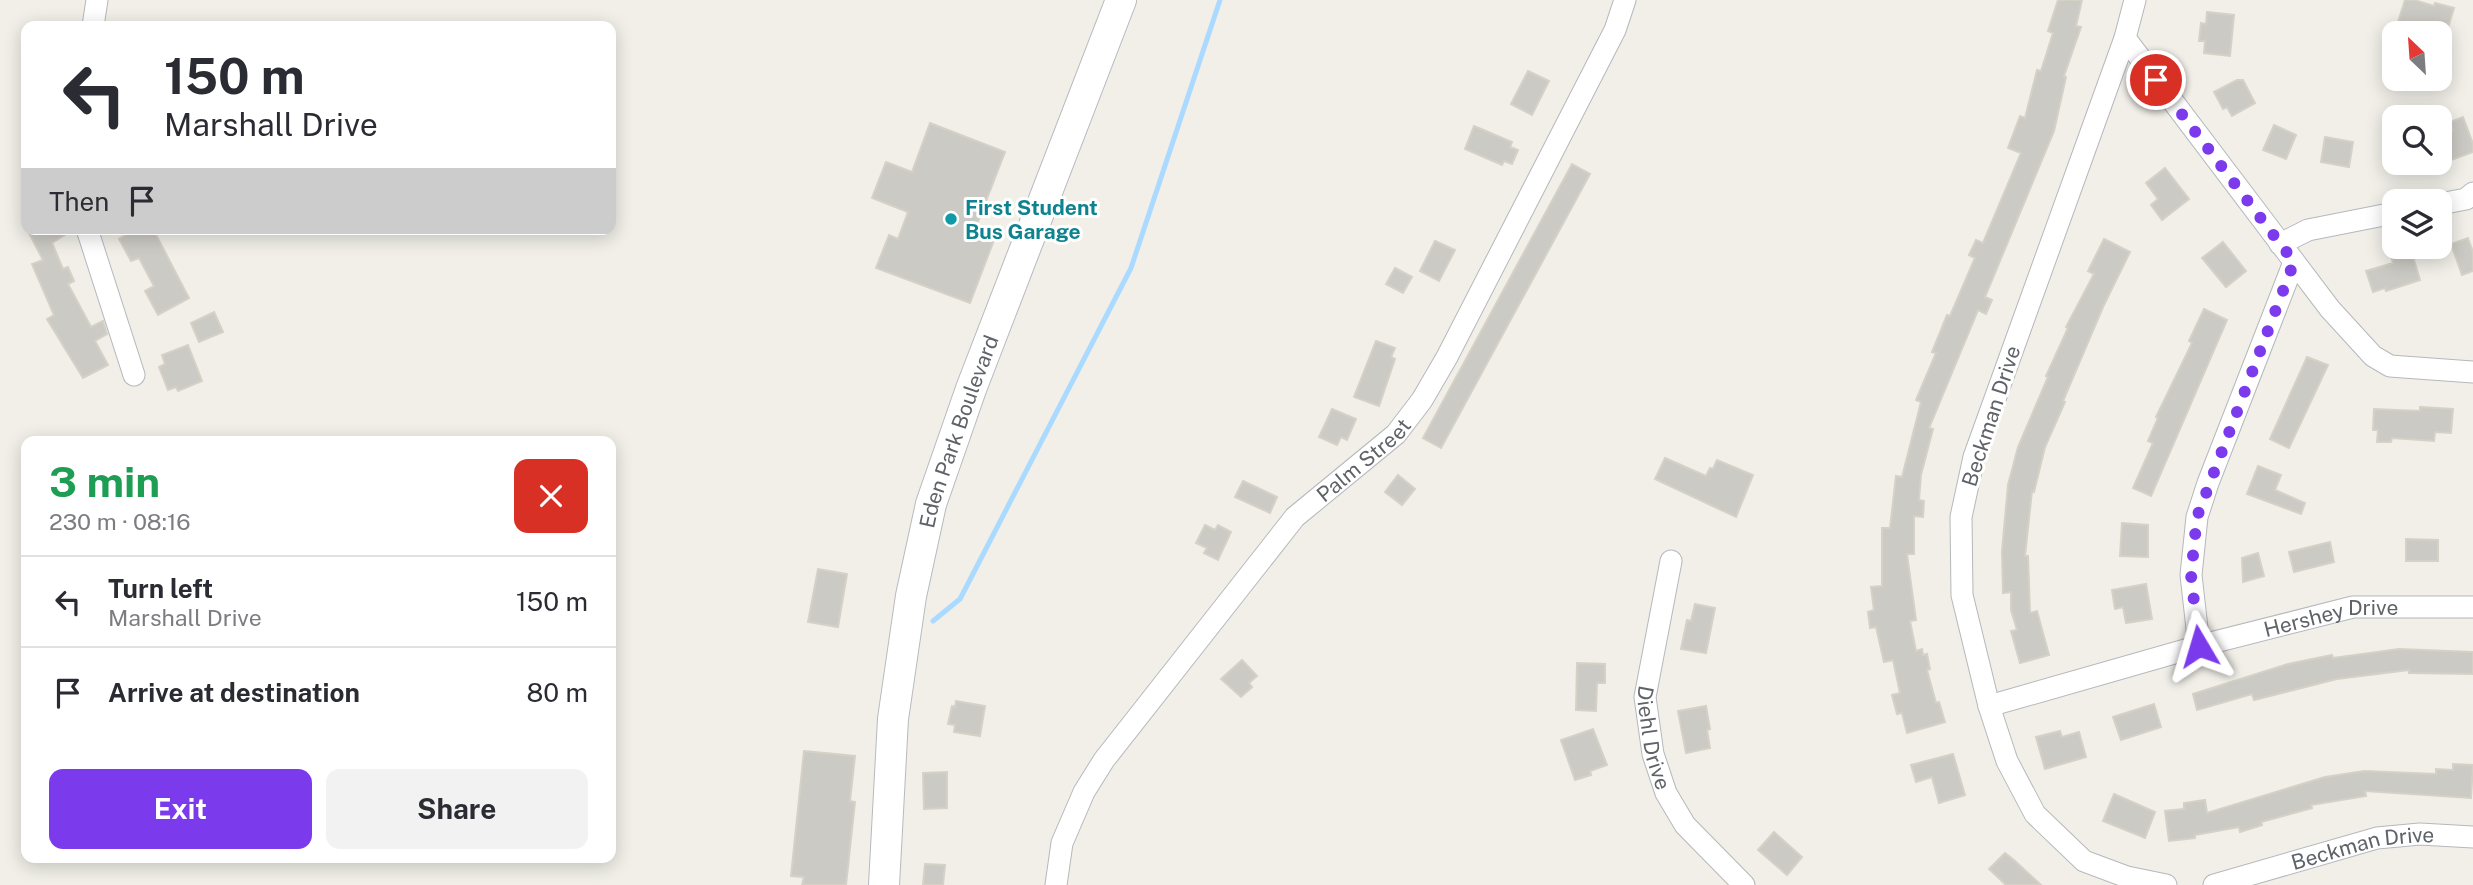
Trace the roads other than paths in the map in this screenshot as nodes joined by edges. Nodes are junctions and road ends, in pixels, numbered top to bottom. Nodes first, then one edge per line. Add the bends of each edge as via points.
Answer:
1 (97, 0) edge
2 (1121, 0) edge
3 (1625, 0) edge
4 (2135, 0) edge
5 (94, 21) edge
6 (2125, 38) junction
7 (2473, 193) edge
8 (2452, 202) edge
9 (2382, 215) edge
10 (89, 235) edge
11 (2280, 244) junction
12 (2294, 262) junction
13 (2473, 372) edge
14 (134, 375) dead end
15 (1671, 562) dead end
16 (2473, 607) edge
17 (2199, 646) junction
18 (1989, 706) junction
19 (2473, 837) edge
20 (884, 885) edge
21 (1056, 885) edge
22 (1744, 885) edge
23 (2166, 885) edge
24 (2214, 885) edge

1 - 5 street
2 - 20 main road, Eden Park Boulevard via 931,504 911,596 893,719
3 - 21 street, Palm Street via 1615,30 1422,400 1396,434 1295,517 1104,760 1062,843
4 - 6 street, Beckman Drive
6 - 11 street
6 - 18 street, Beckman Drive via 1974,457 1961,517 1962,595
7 - 8 street
9 - 11 street via 2308,230
10 - 14 street
11 - 12 street
12 - 13 street via 2373,356 2390,366
12 - 17 street via 2197,517 2191,575
15 - 22 street, Diehl Drive via 1645,697 1653,754 1666,793 1685,825
16 - 17 street, Hershey Drive via 2353,607
17 - 18 street, Hershey Drive
18 - 23 street, Beckman Drive via 2007,761 2035,814 2084,861
19 - 24 street, Beckman Drive via 2420,834 2377,838

